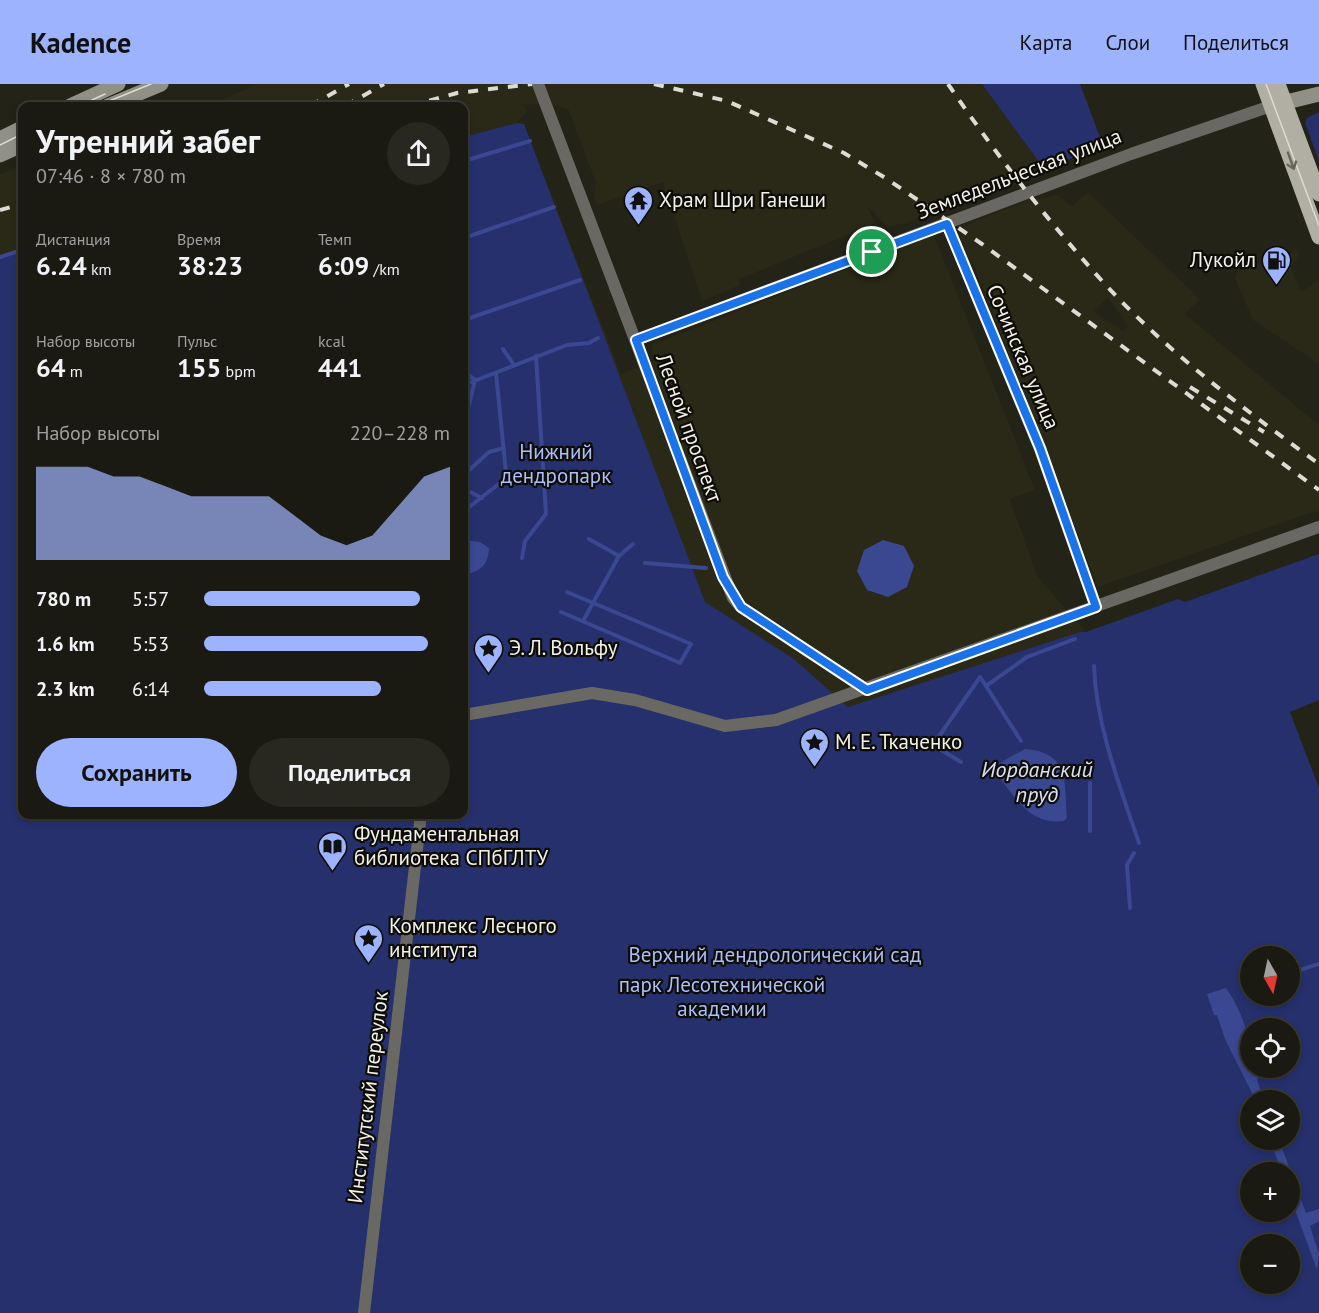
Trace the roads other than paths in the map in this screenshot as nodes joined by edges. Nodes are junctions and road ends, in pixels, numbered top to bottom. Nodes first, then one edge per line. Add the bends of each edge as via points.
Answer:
1 (161, 84) edge
2 (538, 84) edge
3 (1263, 84) edge
4 (1278, 84) edge
5 (123, 89) edge
6 (1319, 94) edge
7 (82, 102) edge
8 (112, 102) edge
9 (1278, 105) junction
10 (18, 130) edge
11 (0, 139) edge
12 (18, 147) edge
13 (0, 155) edge
14 (1319, 194) edge
15 (947, 224) junction
16 (1319, 237) edge
17 (636, 340) junction
18 (1319, 527) edge
19 (1096, 607) junction
20 (867, 690) junction
21 (468, 714) edge
22 (421, 819) edge
23 (364, 1313) edge

1 - 5 main road
2 - 17 street, Лесной проспект
3 - 9 main road
4 - 9 main road
5 - 7 main road
5 - 8 main road
6 - 9 main road, Земледельческая улица
9 - 14 main road
9 - 15 street, Земледельческая улица via 1131,154
9 -> 16 main road
10 - 11 main road
12 - 13 main road
15 - 17 street, Земледельческая улица
15 - 19 street, Сочинская улица via 1040,448
17 - 20 street, Лесной проспект via 733,598
18 - 19 street
19 - 20 street
20 - 21 street via 776,720 735,726 592,693
22 - 23 street, Институтский переулок

